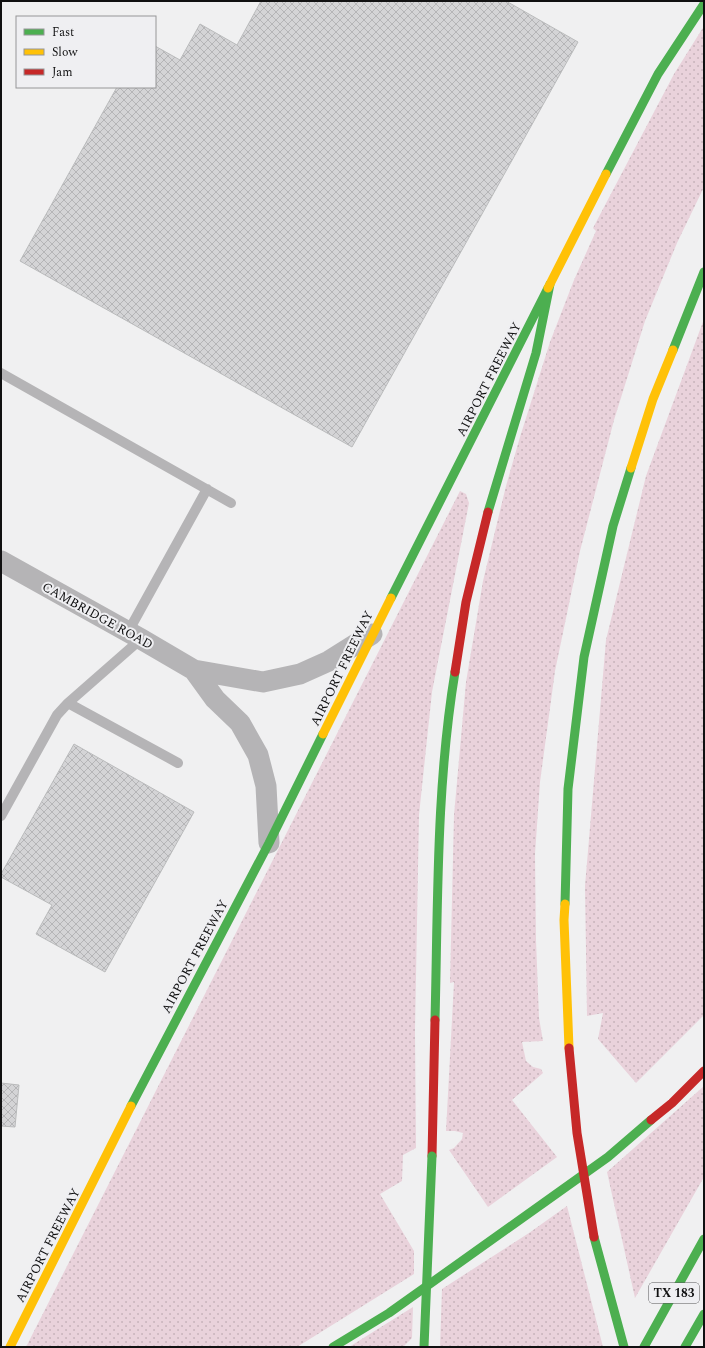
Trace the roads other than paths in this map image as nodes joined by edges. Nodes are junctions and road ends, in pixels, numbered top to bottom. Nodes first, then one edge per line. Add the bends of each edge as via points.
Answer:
1 (704, 4) edge
2 (704, 272) edge
3 (550, 284) junction
4 (1, 374) edge
5 (207, 489) junction
6 (231, 503) dead end
7 (1, 562) edge
8 (372, 634) junction
9 (134, 635) junction
10 (194, 670) junction
11 (68, 703) junction
12 (178, 763) dead end
13 (1, 816) edge
14 (269, 843) junction
15 (704, 1071) edge
16 (704, 1239) edge
17 (704, 1314) edge
18 (10, 1347) edge
19 (333, 1347) edge
20 (424, 1347) edge
21 (624, 1347) edge
22 (644, 1347) edge
23 (685, 1347) edge

1 - 3 main road, AIRPORT FREEWAY via 658,74
2 - 21 main road, bridge via 653,399 615,519 584,657 568,789 564,920 569,1048 577,1133 593,1232
3 - 8 main road, AIRPORT FREEWAY
3 - 20 main road, bridge via 536,353 489,508 466,602 449,708 440,812 432,1156
4 - 5 lane
5 - 6 lane
5 - 9 lane
7 - 9 street, CAMBRIDGE ROAD
8 - 10 street, CAMBRIDGE ROAD via 329,661 300,674 263,682
8 - 14 main road, AIRPORT FREEWAY
9 - 10 street, CAMBRIDGE ROAD
9 - 11 lane
10 - 14 street, CAMBRIDGE ROAD via 215,699 240,723 258,755 266,786
11 - 12 lane
11 - 13 lane via 57,714
14 - 18 main road, AIRPORT FREEWAY via 134,1100
15 - 19 main road via 672,1103 608,1157 389,1313
16 - 22 main road, TX 183
17 - 23 main road

